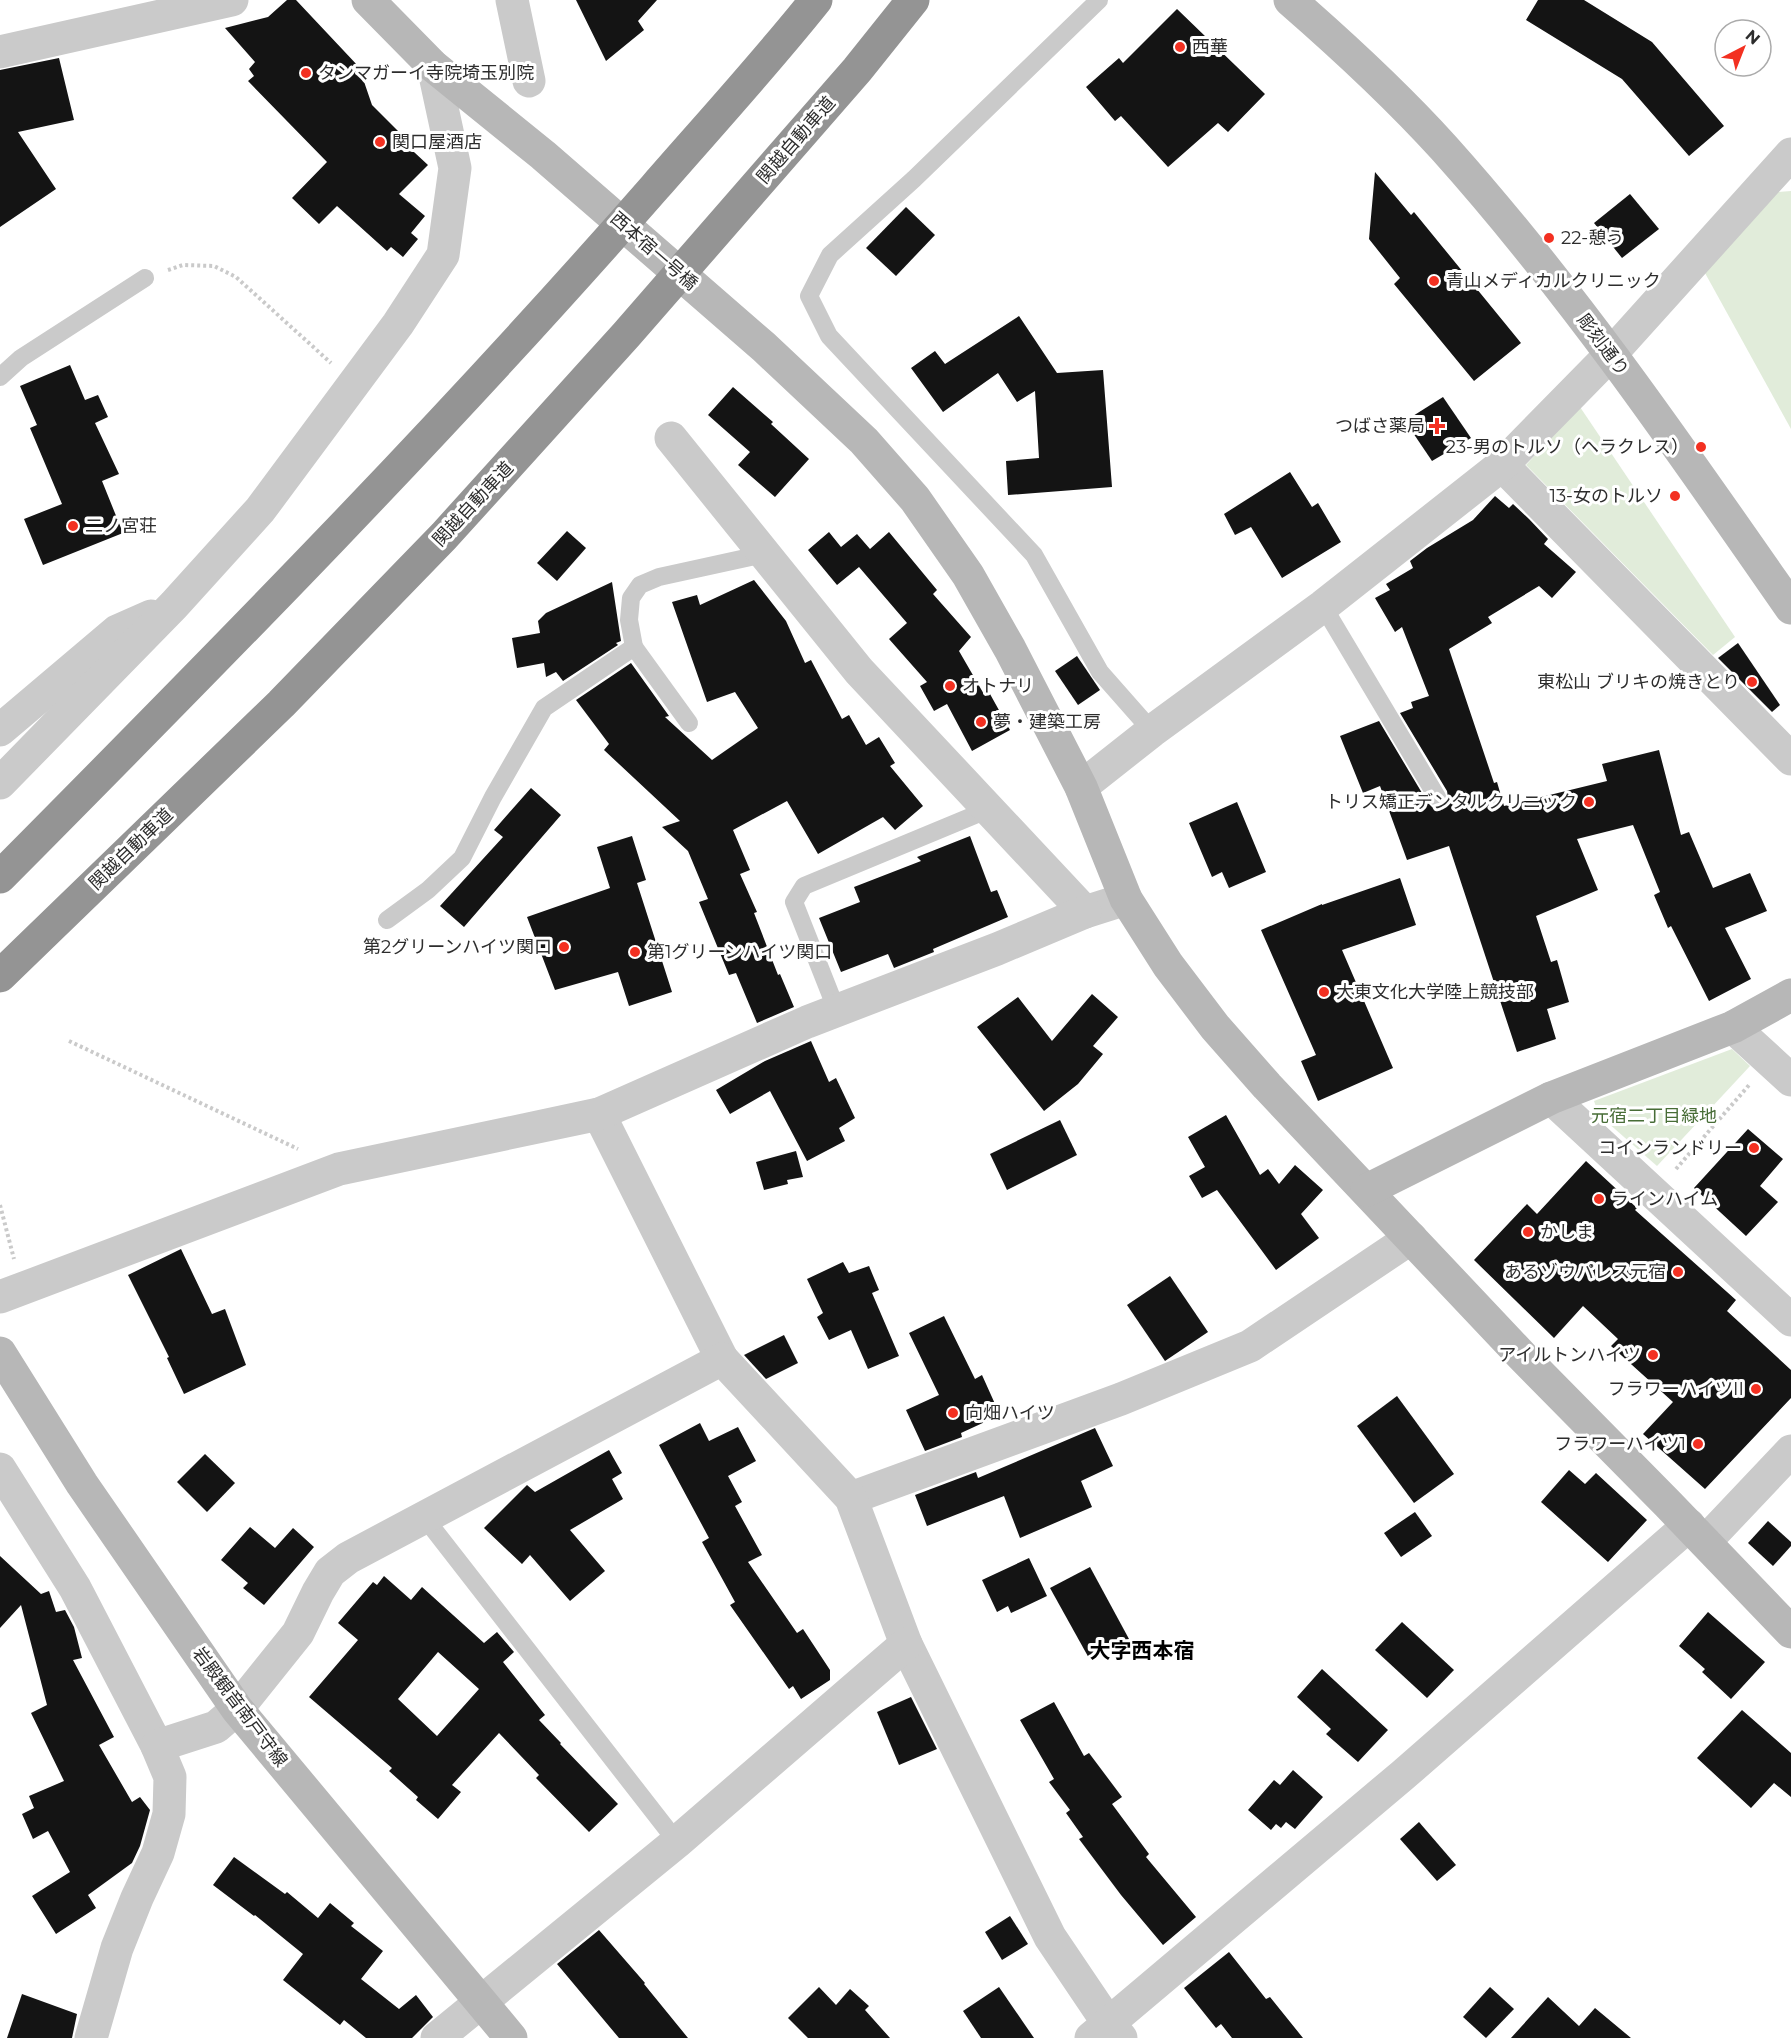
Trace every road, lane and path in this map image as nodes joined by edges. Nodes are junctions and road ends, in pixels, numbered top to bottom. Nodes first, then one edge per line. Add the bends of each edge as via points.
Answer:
1 (232, 0) edge
2 (369, 0) edge
3 (512, 0) edge
4 (816, 0) edge
5 (913, 0) edge
6 (1099, 0) edge
7 (1290, 0) edge
8 (0, 52) edge
9 (433, 66) junction
10 (529, 81) dead end
11 (1788, 162) edge
12 (145, 278) joint
13 (338, 354) dead end
14 (1610, 355) junction
15 (0, 377) edge
16 (671, 438) dead end
17 (1502, 465) junction
18 (764, 554) junction
19 (174, 605) junction
20 (1323, 606) junction
21 (1791, 608) edge
22 (633, 647) junction
23 (689, 723) dead end
24 (0, 730) edge
25 (1152, 731) junction
26 (1791, 759) edge
27 (0, 783) edge
28 (1081, 787) junction
29 (1437, 798) dead end
30 (987, 810) junction
31 (0, 877) edge
32 (1126, 899) junction
33 (1085, 912) junction
34 (387, 920) dead end
35 (0, 976) edge
36 (1791, 995) edge
37 (837, 1011) junction
38 (1733, 1027) junction
39 (69, 1041) dead end
40 (1781, 1071) edge
41 (1551, 1098) junction
42 (599, 1114) junction
43 (339, 1169) junction
44 (1367, 1190) junction
45 (1654, 1194) junction
46 (0, 1205) edge
47 (1411, 1238) junction
48 (11, 1293) edge
49 (1791, 1320) edge
50 (0, 1353) edge
51 (722, 1359) junction
52 (1791, 1451) edge
53 (0, 1469) edge
54 (851, 1498) junction
55 (424, 1517) junction
56 (1697, 1534) junction
57 (1791, 1632) edge
58 (906, 1644) junction
59 (237, 1708) junction
60 (157, 1746) junction
61 (677, 1842) junction
62 (482, 2003) junction
63 (1107, 2033) edge
64 (91, 2038) edge
65 (437, 2038) edge
66 (511, 2038) edge

1 - 8 street
2 - 9 street, 西本宿一号橋
3 - 10 street
4 - 31 highway via 572,281 392,477
5 - 35 highway, 関越自動車道 via 857,70 626,335 444,536 280,704
6 - 25 lane via 830,255 809,296 829,336 1034,555 1100,672
7 - 14 street, 彫刻通り via 1443,147 1519,235
9 - 19 street via 455,168 442,255 398,324 260,510
9 - 28 street, 西本宿一号橋 via 543,155 764,347 864,441 915,499 968,575
11 - 14 street
12 - 13 path via 183,265 214,266 236,277 330,363
12 - 15 lane via 21,358
14 - 17 street
14 - 21 street, 彫刻通り via 1666,428
16 - 18 street
17 - 20 street
17 - 26 street
18 - 22 lane via 659,577 640,585 631,597
18 - 30 street via 859,671
19 - 24 street via 117,631
19 - 27 street
20 - 25 street
20 - 29 lane
22 - 23 lane
22 - 34 lane via 544,708 462,858 428,890
25 - 28 street
28 - 32 street, 西本宿一号橋
30 - 33 street
30 - 37 lane via 804,886 794,902
32 - 33 street
32 - 44 street, 西本宿一号橋 via 1167,965 1215,1027
33 - 37 street
36 - 38 street
37 - 42 street
38 - 40 street
38 - 41 street
39 - 43 path
40 - 45 path
41 - 44 street
41 - 45 street
42 - 43 street
42 - 51 street
43 - 48 street
44 - 47 street, 西本宿一号橋
45 - 49 street
46 - 48 path
47 - 54 street via 1250,1346 1120,1399
47 - 56 street, 西本宿一号橋
50 - 59 street, 岩殿観音南戸守線 via 82,1484
51 - 54 street
51 - 55 street
52 - 56 street
53 - 60 street via 75,1588
54 - 58 street
55 - 59 street via 330,1572 298,1633
55 - 61 lane
56 - 57 street, 西本宿一号橋
56 - 63 street via 1394,1783
58 - 61 street
58 - 63 street via 1050,1937
59 - 60 street via 216,1726
59 - 62 street, 岩殿観音南戸守線
60 - 64 street via 170,1777 169,1814 158,1853 117,1948
61 - 62 street
62 - 65 street
62 - 66 street, 岩殿観音南戸守線

